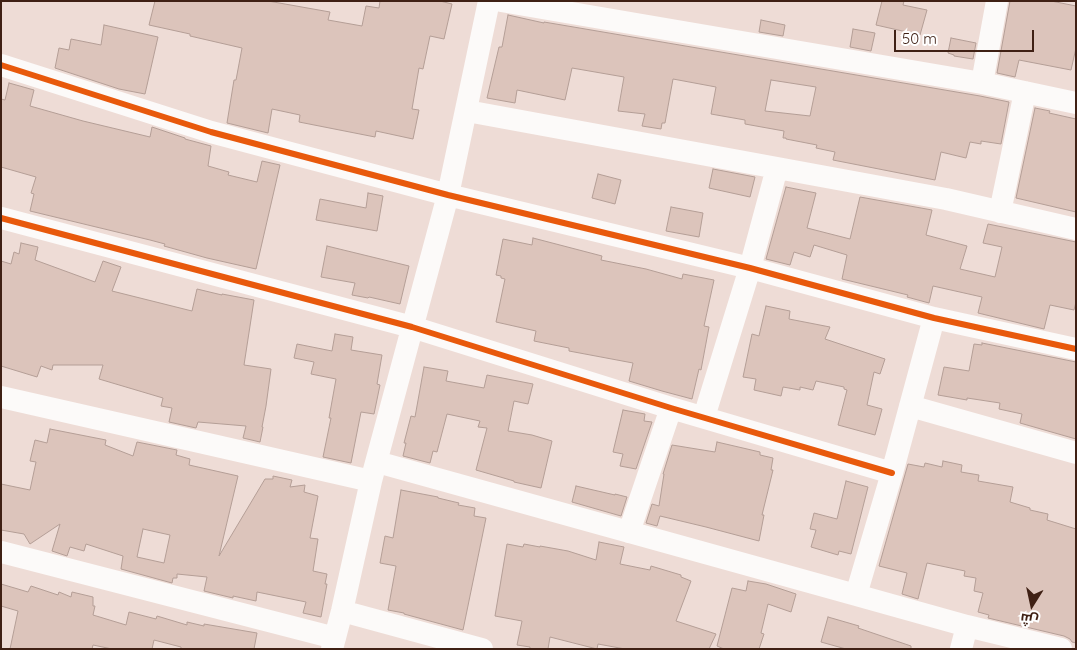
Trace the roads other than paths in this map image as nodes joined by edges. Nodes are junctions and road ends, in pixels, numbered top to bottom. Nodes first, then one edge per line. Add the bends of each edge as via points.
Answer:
1 (489, 1) edge
2 (501, 1) edge
3 (997, 1) edge
4 (1, 65) edge
5 (982, 83) junction
6 (1025, 92) junction
7 (1076, 103) edge
8 (466, 111) junction
9 (777, 168) junction
10 (448, 195) junction
11 (1000, 212) junction
12 (1, 218) edge
13 (1076, 229) edge
14 (750, 268) junction
15 (934, 318) junction
16 (412, 327) junction
17 (1076, 349) edge
18 (1, 397) edge
19 (910, 406) junction
20 (671, 408) junction
21 (704, 418) junction
22 (1076, 453) edge
23 (374, 472) junction
24 (892, 473) junction
25 (629, 532) junction
26 (1, 552) edge
27 (856, 595) junction
28 (342, 611) junction
29 (967, 626) junction
30 (333, 644) edge
31 (482, 649) edge
32 (960, 649) edge
33 (1061, 649) edge

1 - 8 street
2 - 5 street
3 - 5 street
4 - 10 street via 211,132
5 - 6 street
6 - 7 street
6 - 11 street
8 - 9 street
8 - 10 street
9 - 11 street
9 - 14 street
10 - 14 street
10 - 16 street
11 - 13 street
12 - 16 street
14 - 15 street
14 - 21 street
15 - 17 street
15 - 19 street
16 - 20 street
16 - 23 street
18 - 23 street
19 - 22 street
19 - 24 street
20 - 21 street
20 - 25 street
21 - 24 street
23 - 25 street
23 - 28 street
24 - 27 street
25 - 27 street
26 - 30 street
27 - 29 street
28 - 30 street
28 - 31 street
29 - 32 street
29 - 33 street

